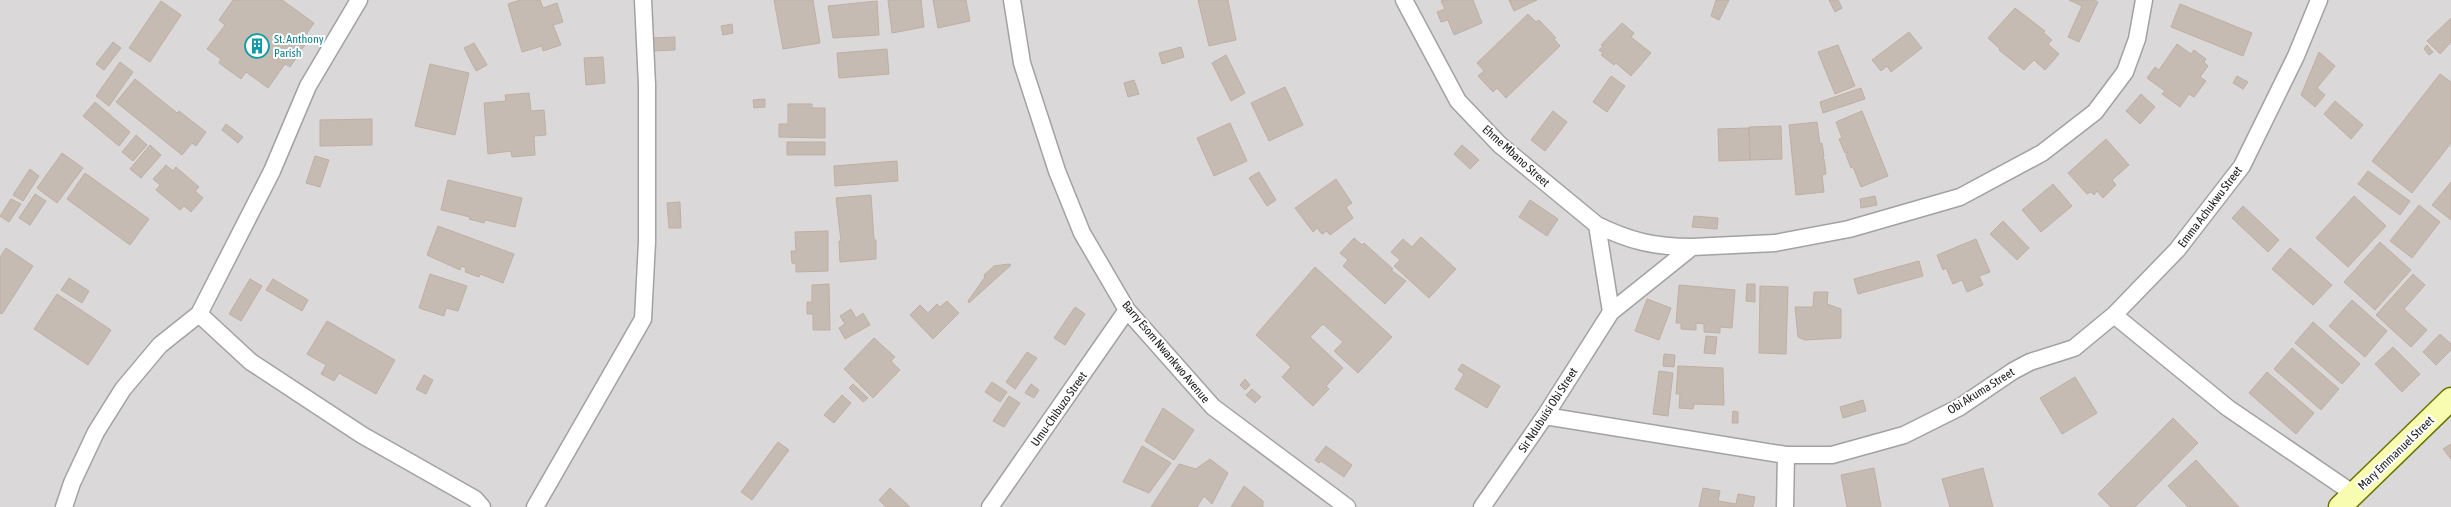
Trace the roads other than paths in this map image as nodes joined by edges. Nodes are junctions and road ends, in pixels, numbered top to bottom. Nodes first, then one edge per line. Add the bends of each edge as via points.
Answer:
1 (359, 0) edge
2 (643, 0) edge
3 (1012, 0) edge
4 (1404, 0) edge
5 (2144, 0) edge
6 (2318, 0) edge
7 (1596, 225) junction
8 (1692, 247) junction
9 (1127, 310) junction
10 (1611, 312) junction
11 (199, 314) junction
12 (2114, 315) junction
13 (2451, 398) edge
14 (1545, 416) junction
15 (1786, 455) junction
16 (2347, 500) edge
17 (64, 507) edge
18 (482, 507) edge
19 (535, 507) edge
20 (990, 507) edge
21 (1347, 507) edge
22 (1482, 507) edge
23 (1784, 507) edge

1 - 11 street via 308,86 272,171
2 - 19 street via 647,85 647,242 643,319
3 - 9 street, Barry Esom Nwankwo Avenue via 1022,63 1057,171 1082,233
4 - 7 street, Ehme Mbano Street via 1458,101 1500,145
5 - 8 street, Ehme Mbano Street via 2137,39 2125,72 2095,112 2042,153 1960,197 1849,229 1775,243
6 - 12 street, Emma Achukwu Street via 2296,56 2242,166 2177,250
7 - 8 street, Ehme Mbano Street via 1645,244
7 - 10 street
8 - 10 street, Sir Ndubuisi Obi Street
9 - 20 street, Umu-Chibuzo Street
9 - 21 street, Barry Esom Nwankwo Avenue via 1213,407
10 - 14 street, Sir Ndubuisi Obi Street
11 - 17 street via 160,345 123,389 96,432
11 - 18 street via 251,362 362,435 475,499
12 - 15 street, Obi Akuma Street via 2074,348 2022,366 1993,382 1960,407 1904,435 1832,455
12 - 16 street
13 - 16 street, Mary Emmanuel Street
14 - 15 street, Obi Akuma Street
14 - 22 street, Sir Ndubuisi Obi Street
15 - 23 street

